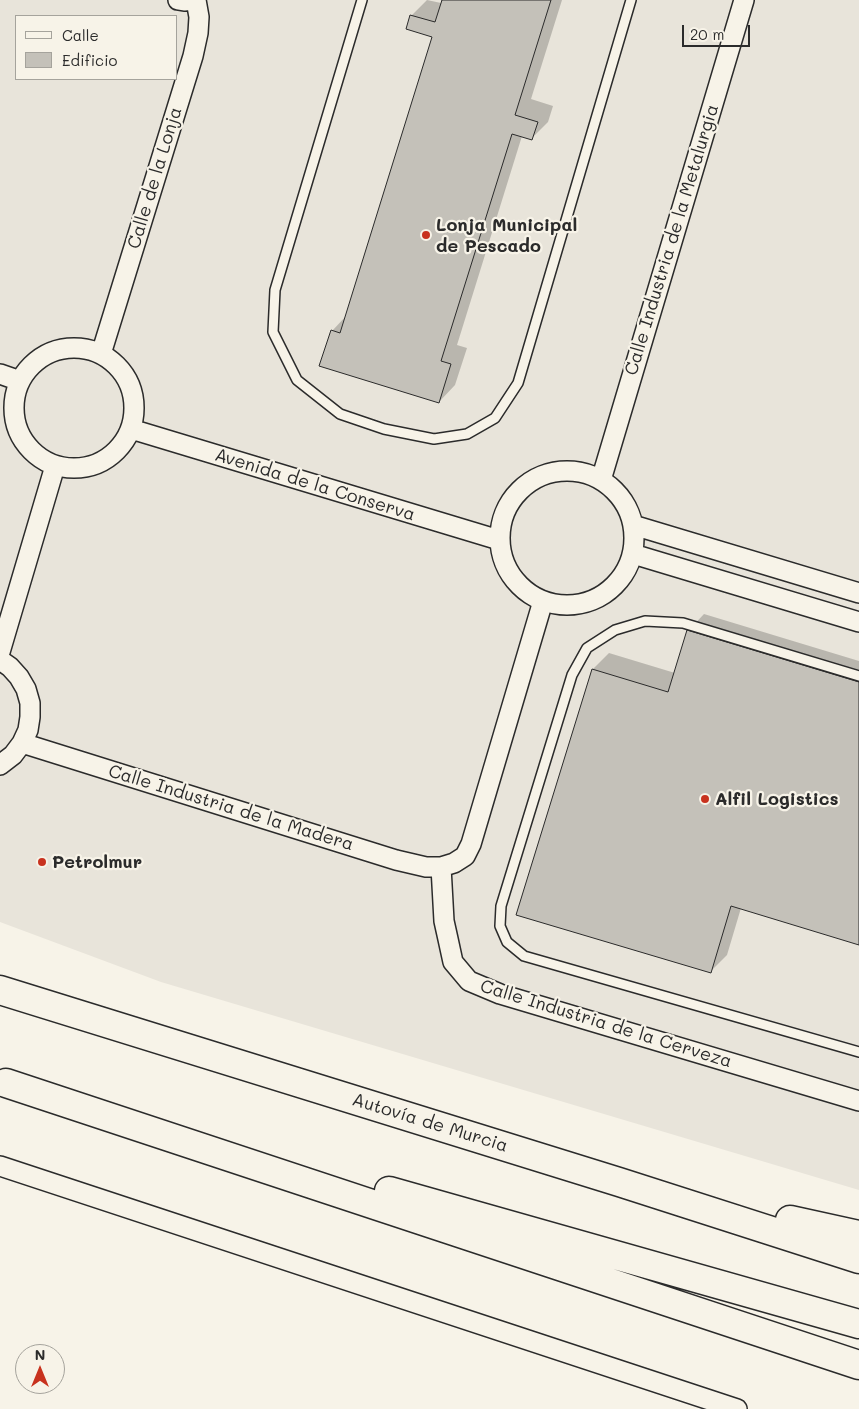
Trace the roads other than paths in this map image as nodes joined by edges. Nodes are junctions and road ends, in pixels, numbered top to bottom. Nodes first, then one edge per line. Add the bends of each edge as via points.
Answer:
1 (178, 0) edge
2 (195, 0) edge
3 (362, 0) edge
4 (631, 0) edge
5 (744, 0) edge
6 (101, 354) junction
7 (0, 374) edge
8 (20, 380) junction
9 (131, 429) junction
10 (55, 466) junction
11 (601, 480) junction
12 (633, 525) junction
13 (499, 540) junction
14 (633, 554) junction
15 (859, 593) edge
16 (543, 601) junction
17 (859, 622) edge
18 (0, 652) edge
19 (0, 660) edge
20 (859, 676) edge
21 (22, 743) junction
22 (0, 765) edge
23 (441, 867) junction
24 (0, 990) edge
25 (859, 1052) edge
26 (3, 1082) edge
27 (859, 1102) edge
28 (0, 1166) edge
29 (619, 1182) junction
30 (859, 1235) edge
31 (859, 1259) edge
32 (859, 1324) edge
33 (859, 1365) edge
34 (737, 1409) edge

1 - 2 street
2 - 6 street, Calle de la Lonja via 199,17 193,56
3 - 4 lane via 275,290 273,332 297,380 340,414 384,429 434,439 467,434 494,418 518,383
5 - 11 street, Calle Industria de la Metalurgia
6 - 8 street via 83,349 64,349 46,355
6 - 9 street via 118,367 130,386 135,407
7 - 8 street
8 - 10 street via 14,400 17,428 36,456
9 - 10 street via 119,449 101,463 78,469
9 - 13 street, Avenida de la Conserva
10 - 18 street
11 - 12 street via 622,499
11 - 13 street via 582,472 561,471 541,475 529,482 510,501 501,520
12 - 14 street
12 - 15 street
13 - 16 street via 502,560 511,578 526,592
14 - 16 street via 624,574 608,591 588,602 566,606
14 - 17 street
16 - 23 street via 472,844 465,856 454,864
19 - 21 street via 19,677 30,703 28,730
20 - 25 lane via 683,623 645,621 615,630 586,648 572,675 501,906 500,926 507,942 524,956
21 - 22 street via 14,755
21 - 23 street, Calle Industria de la Madera via 396,860
23 - 27 street, Calle Industria de la Cerveza via 444,921 453,962 469,981 500,994
24 - 29 highway, Autovía de Murcia
26 - 32 highway
26 - 33 highway
28 - 34 street
29 - 30 highway
29 - 31 highway, Autovía de Murcia

